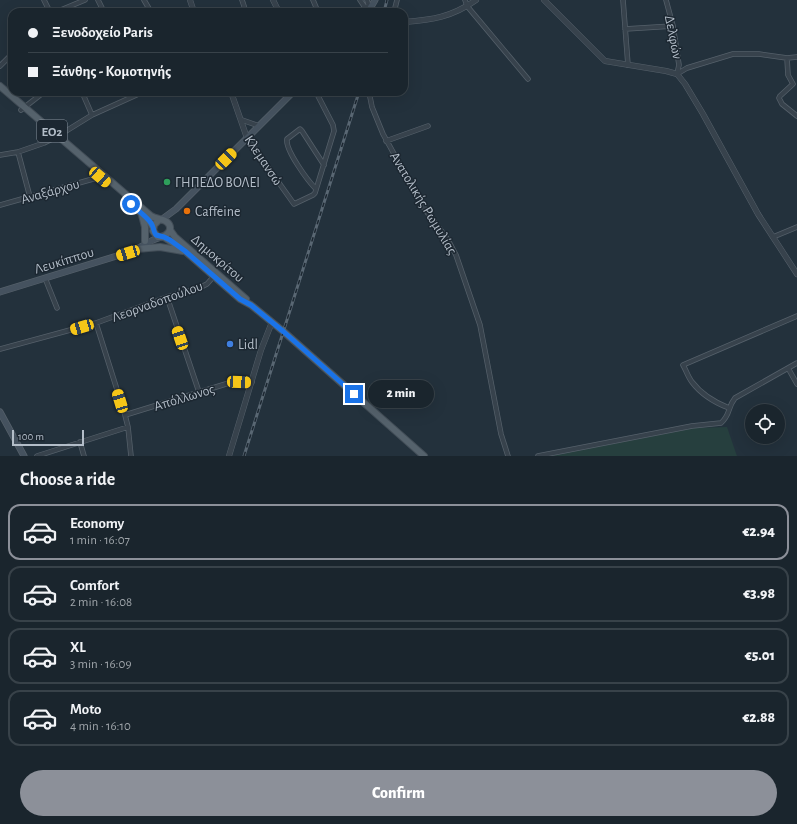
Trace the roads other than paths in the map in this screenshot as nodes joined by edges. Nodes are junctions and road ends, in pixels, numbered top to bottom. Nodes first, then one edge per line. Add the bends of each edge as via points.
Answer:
1 (85, 0) edge
2 (360, 0) edge
3 (465, 0) edge
4 (476, 0) edge
5 (544, 0) edge
6 (623, 0) edge
7 (666, 0) edge
8 (467, 6) junction
9 (66, 8) edge
10 (367, 8) edge
11 (408, 22) edge
12 (673, 26) junction
13 (625, 29) junction
14 (797, 57) edge
15 (8, 58) edge
16 (787, 58) junction
17 (628, 65) junction
18 (0, 66) edge
19 (677, 74) junction
20 (528, 79) dead end
21 (793, 84) junction
22 (0, 86) edge
23 (797, 88) edge
24 (0, 92) edge
25 (8, 94) edge
26 (10, 96) edge
27 (39, 96) edge
28 (84, 96) edge
29 (133, 96) edge
30 (233, 96) edge
31 (289, 96) edge
32 (318, 96) edge
33 (370, 96) edge
34 (23, 109) junction
35 (92, 115) junction
36 (797, 116) edge
37 (242, 120) junction
38 (259, 126) junction
39 (428, 126) dead end
40 (56, 137) junction
41 (247, 138) junction
42 (386, 141) junction
43 (18, 152) junction
44 (0, 155) edge
45 (324, 165) junction
46 (100, 177) junction
47 (316, 189) junction
48 (30, 197) junction
49 (0, 205) edge
50 (176, 209) junction
51 (141, 213) junction
52 (160, 220) junction
53 (797, 226) edge
54 (153, 228) junction
55 (170, 229) junction
56 (163, 237) junction
57 (773, 237) junction
58 (145, 241) junction
59 (135, 250) junction
60 (185, 251) junction
61 (797, 274) edge
62 (215, 275) junction
63 (46, 278) junction
64 (1, 292) edge
65 (167, 297) junction
66 (57, 308) dead end
67 (797, 316) edge
68 (272, 322) junction
69 (96, 323) junction
70 (0, 349) edge
71 (797, 364) edge
72 (788, 368) junction
73 (252, 382) junction
74 (797, 384) edge
75 (199, 392) junction
76 (729, 408) junction
77 (0, 412) edge
78 (125, 415) junction
79 (128, 427) junction
80 (80, 442) junction
81 (24, 456) edge
82 (37, 456) edge
83 (84, 456) edge
84 (131, 456) edge
85 (229, 456) edge
86 (424, 456) edge
87 (508, 456) edge
88 (538, 456) edge

1 - 9 street
2 - 10 street
3 - 8 street
4 - 8 street
5 - 17 street via 605,61
6 - 13 street
7 - 12 street, Δελφών
8 - 11 street via 453,14
8 - 20 street
12 - 13 street
12 - 19 street, Δελφών via 679,65
13 - 17 street
14 - 16 street
15 - 18 street
16 - 19 street via 733,54 687,68
16 - 21 street via 788,75
17 - 19 street
19 - 57 street via 696,102
21 - 23 street
21 - 36 street via 780,96 779,101
22 - 25 main road, ΕΟ2
24 - 34 main road, ΕΟ2
26 - 34 main road, ΕΟ2
27 - 34 street
28 - 35 street
29 - 35 street
30 - 37 street, Κλεμανσώ
31 - 38 main road
32 - 45 street via 334,130
33 - 42 street, Ανατολικής Ρωμυλίας
34 - 40 main road, ΕΟ2
35 - 40 street
37 - 38 street
37 - 41 street, Κλεμανσώ
38 - 41 main road
39 - 42 street
40 - 43 street
40 - 46 main road, ΕΟ2
40 - 52 main road, ΕΟ2 via 151,216
41 - 47 street, Κλεμανσώ via 294,204 313,195
41 - 50 main road
42 - 87 street, Ανατολικής Ρωμυλίας via 424,208 456,255 480,325 501,434
43 - 44 street
43 - 48 street
45 - 47 street
45 - 47 street via 300,129 287,139 287,145 301,170
46 - 48 street, Αναξάρχου
46 - 51 main road, ΕΟ2
48 - 49 street, Αναξάρχου
50 - 52 main road
50 - 55 main road via 171,218
51 - 54 main road, ΕΟ2
51 - 58 main road
52 - 54 main road via 155,222
52 - 55 main road, ΕΟ2 via 167,222
53 - 57 street
54 - 56 main road, ΕΟ2 via 154,234
54 - 58 main road, Λευκίππου
55 - 56 main road
55 - 62 main road, Δημοκρίτου / ΕΟ2 via 175,237
56 - 59 main road, Λευκίππου
56 - 60 main road, Δημοκρίτου / ΕΟ2
57 - 61 street
58 - 59 main road, Λευκίππου
59 - 60 main road via 160,247
59 - 63 main road, Λευκίππου
60 - 62 main road, Δημοκρίτου / ΕΟ2
62 - 65 street, Λεορναδοπούλου via 199,288
62 - 68 main road, Δημοκρίτου / ΕΟ2 via 240,299
63 - 64 main road, Λευκίππου
63 - 66 street
65 - 69 street, Λεορναδοπούλου
65 - 75 street
67 - 76 street via 683,364 696,386 713,400
68 - 73 street
68 - 86 main road, ΕΟ2
69 - 70 street, Λεορναδοπούλου
69 - 78 street
71 - 72 street
72 - 74 street
72 - 76 street via 735,398
73 - 75 street, Απόλλωνος via 234,382
73 - 85 street
75 - 78 street, Απόλλωνος
76 - 88 street via 728,416 721,424 692,426
77 - 81 main road
78 - 79 street
79 - 80 street
79 - 84 street
80 - 82 street
80 - 83 street

